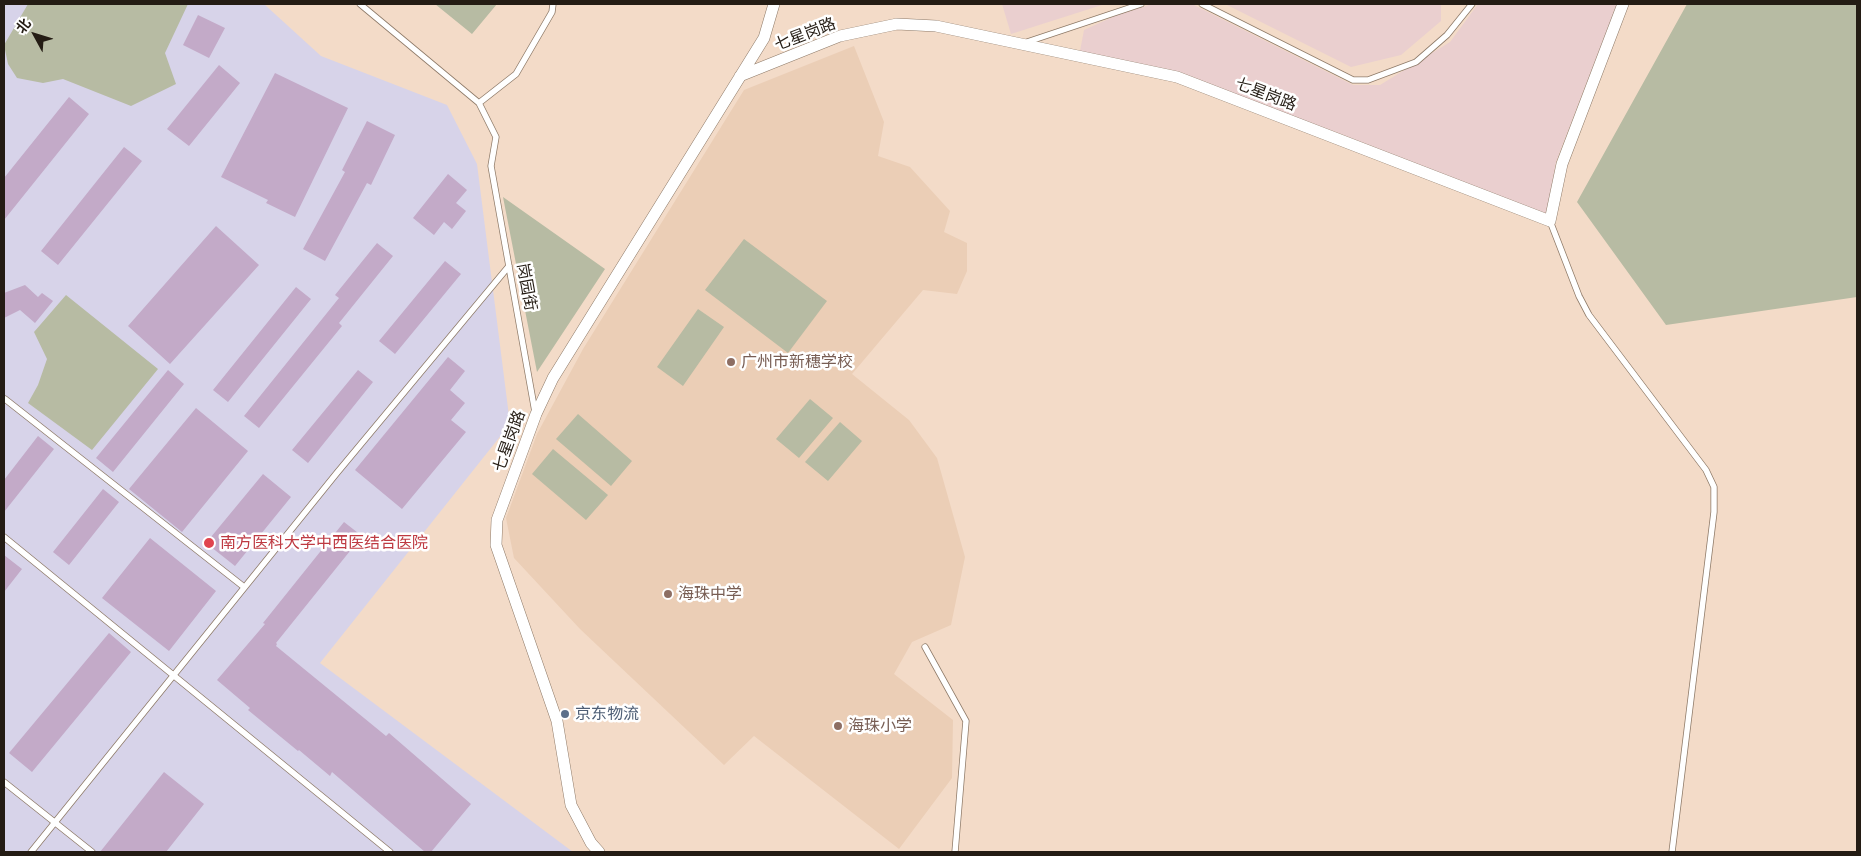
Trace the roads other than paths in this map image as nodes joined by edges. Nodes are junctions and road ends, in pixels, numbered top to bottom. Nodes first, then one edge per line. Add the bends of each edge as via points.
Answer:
1 (360, 4) edge
2 (553, 4) edge
3 (774, 4) edge
4 (1141, 4) edge
5 (1202, 4) edge
6 (1472, 4) edge
7 (1623, 4) edge
8 (1020, 44) junction
9 (740, 76) junction
10 (479, 103) junction
11 (1550, 221) junction
12 (510, 266) junction
13 (4, 392) edge
14 (4, 399) edge
15 (536, 414) junction
16 (4, 536) edge
17 (244, 587) junction
18 (925, 647) dead end
19 (174, 675) junction
20 (4, 782) edge
21 (54, 823) junction
22 (31, 852) edge
23 (92, 852) edge
24 (390, 852) edge
25 (599, 852) edge
26 (955, 852) edge
27 (1672, 852) edge

1 - 10 lane
2 - 10 lane via 552,12 516,74
3 - 9 street, 七星岗路 via 764,38
4 - 8 lane
5 - 6 lane via 1353,80 1368,80 1416,62 1447,35
7 - 11 street via 1562,164
8 - 9 street, 七星岗路 via 936,26 897,24 840,36
8 - 11 street, 七星岗路 via 1177,77
9 - 15 street, 七星岗路 via 553,378
10 - 12 lane, 岗园街 via 496,137 492,166
11 - 27 lane via 1578,296 1589,315 1706,470 1714,487 1714,512
12 - 15 lane, 岗园街
12 - 17 lane
13 - 14 lane
14 - 17 lane
15 - 25 street, 七星岗路 via 497,520 496,546 557,720 571,805
16 - 19 lane
17 - 19 lane
18 - 26 lane via 966,721
19 - 21 lane
19 - 24 lane
20 - 21 lane
21 - 22 lane
21 - 23 lane

